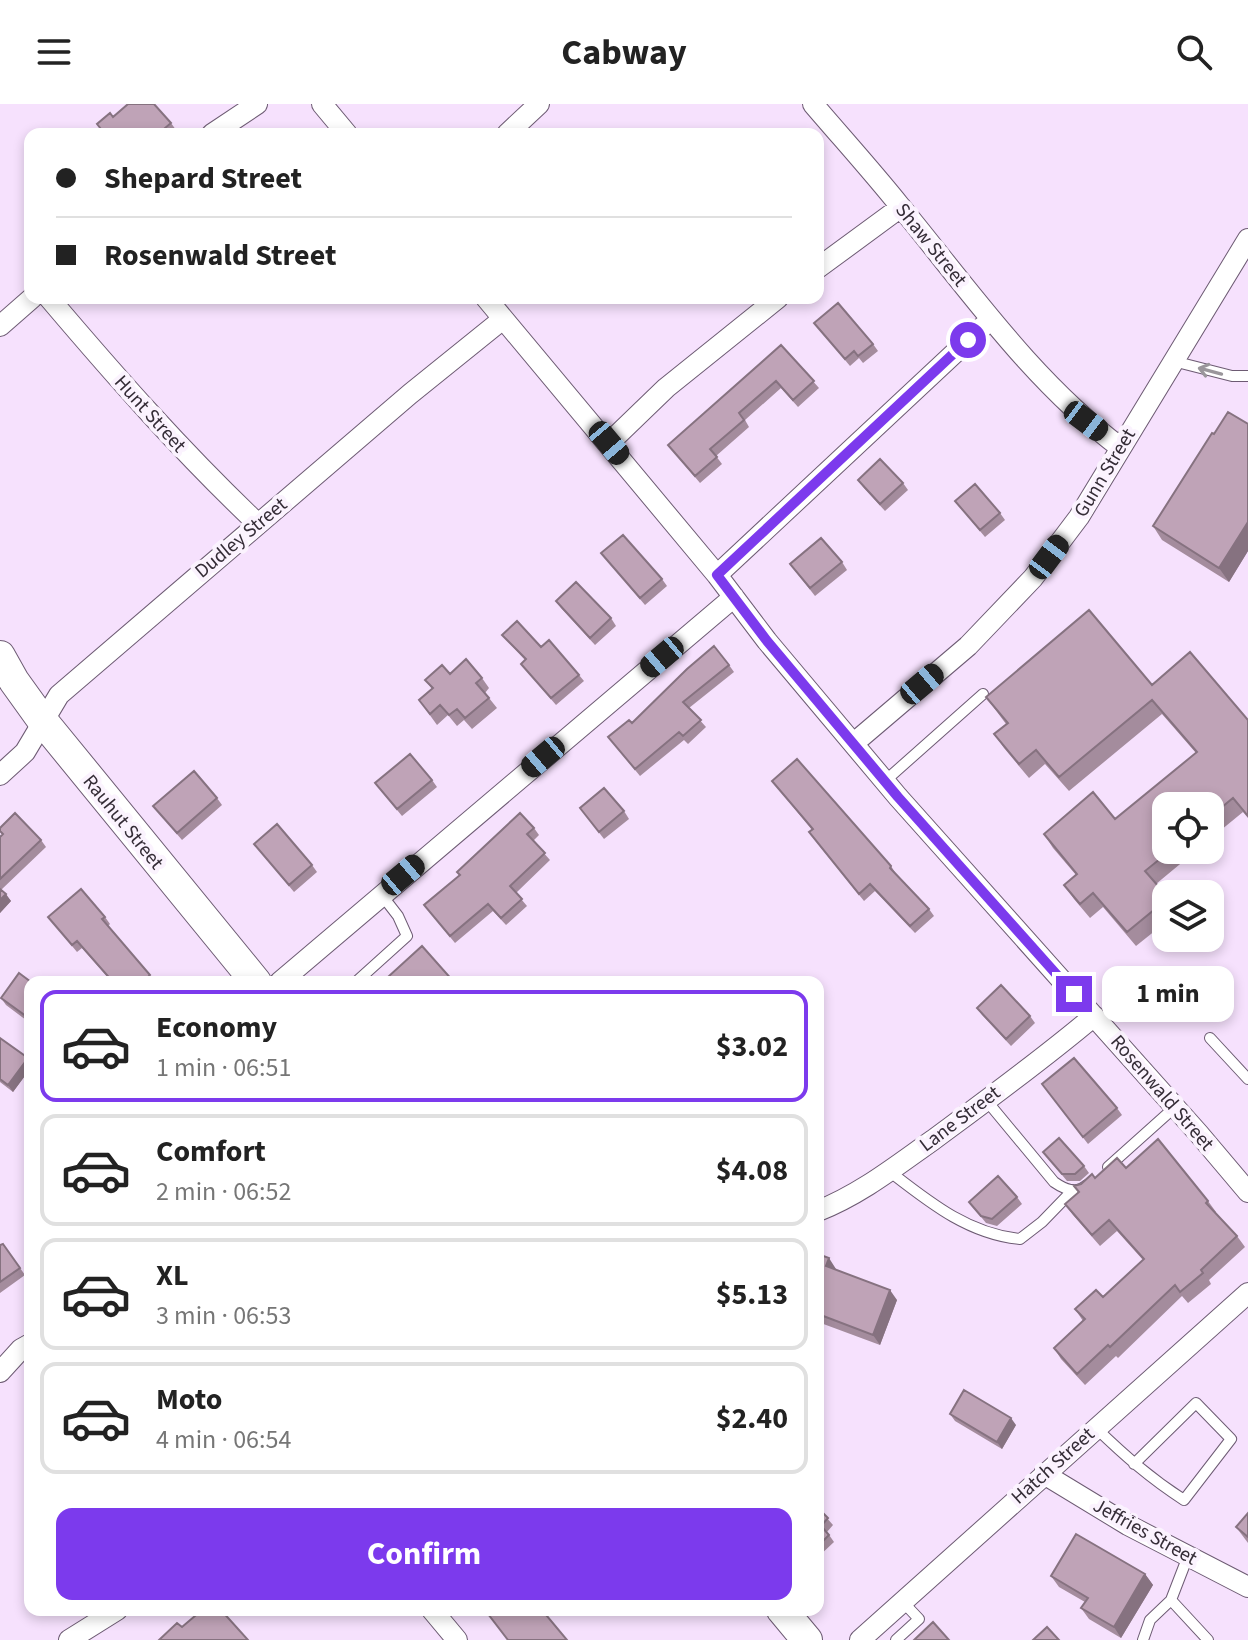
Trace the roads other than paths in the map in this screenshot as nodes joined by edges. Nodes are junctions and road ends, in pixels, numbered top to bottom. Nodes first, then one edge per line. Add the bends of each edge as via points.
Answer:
1 (257, 104) edge
2 (322, 104) edge
3 (539, 104) edge
4 (813, 104) edge
5 (221, 128) edge
6 (342, 128) edge
7 (513, 128) edge
8 (901, 207) junction
9 (1248, 239) edge
10 (824, 264) edge
11 (25, 304) edge
12 (54, 304) edge
13 (491, 304) edge
14 (771, 304) edge
15 (503, 319) junction
16 (991, 319) junction
17 (0, 326) edge
18 (1173, 361) junction
19 (1248, 376) edge
20 (609, 443) junction
21 (1121, 448) junction
22 (258, 524) junction
23 (717, 575) junction
24 (734, 597) junction
25 (0, 656) edge
26 (983, 694) dead end
27 (42, 720) junction
28 (854, 743) junction
29 (0, 775) edge
30 (885, 781) junction
31 (381, 894) junction
32 (251, 976) edge
33 (287, 976) edge
34 (363, 976) edge
35 (1094, 1016) junction
36 (1210, 1038) dead end
37 (1248, 1079) edge
38 (986, 1100) junction
39 (1175, 1107) junction
40 (889, 1171) junction
41 (1073, 1190) junction
42 (1248, 1192) edge
43 (824, 1209) edge
44 (1248, 1293) edge
45 (24, 1347) edge
46 (0, 1372) edge
47 (1096, 1428) junction
48 (1134, 1464) junction
49 (1044, 1474) junction
50 (1188, 1556) junction
51 (1248, 1587) edge
52 (1171, 1600) junction
53 (902, 1601) junction
54 (107, 1616) edge
55 (437, 1616) edge
56 (787, 1616) edge
57 (865, 1638) edge
58 (69, 1640) edge
59 (457, 1640) edge
60 (807, 1640) edge
61 (896, 1640) edge
62 (1143, 1640) edge
63 (1208, 1640) edge

1 - 5 street
2 - 6 street
3 - 7 street
4 - 8 street, Shaw Street
8 - 10 street
8 - 16 street, Shaw Street
9 - 18 street, Gunn Street
11 - 17 street
12 - 22 street, Hunt Street via 125,389
13 - 15 street, Rosenwald Street
14 - 20 street via 666,388
15 - 20 street, Rosenwald Street
15 - 22 street, Dudley Street
16 - 21 street, Shaw Street via 1066,403
16 - 23 street
19 -> 18 lane
18 - 21 street, Gunn Street
20 - 23 street, Rosenwald Street
21 - 28 street, Gunn Street via 1033,578 968,646
22 - 27 street, Dudley Street via 59,695
23 - 24 street, Rosenwald Street
24 - 28 street, Rosenwald Street
24 - 31 street
25 - 27 main road, Rauhut Street
26 - 30 lane
27 - 29 street, Dudley Street via 25,752
27 - 32 main road, Rauhut Street
28 - 30 street, Rosenwald Street
30 - 35 street, Rosenwald Street
31 - 33 street
31 - 34 lane via 407,936
35 - 38 street, Lane Street
35 - 39 street, Rosenwald Street
36 - 37 lane
38 - 40 street, Lane Street
38 - 41 lane via 1054,1182
39 - 41 lane via 1083,1189
39 - 42 street, Rosenwald Street
40 - 41 lane via 947,1215 1006,1238 1020,1239
40 - 43 street, Lane Street
44 - 47 street, Hatch Street
45 - 46 street
47 - 48 lane
47 - 49 street, Hatch Street
48 - 48 lane via 1184,1500 1231,1439 1196,1403
49 - 50 street, Jeffries Street
49 - 53 street, Hatch Street
50 - 51 street, Jeffries Street
50 - 52 lane
52 - 62 lane via 1150,1620
52 - 63 lane
53 - 57 street, Hatch Street
53 - 61 lane via 919,1619
54 - 58 street
55 - 59 street
56 - 60 main road

